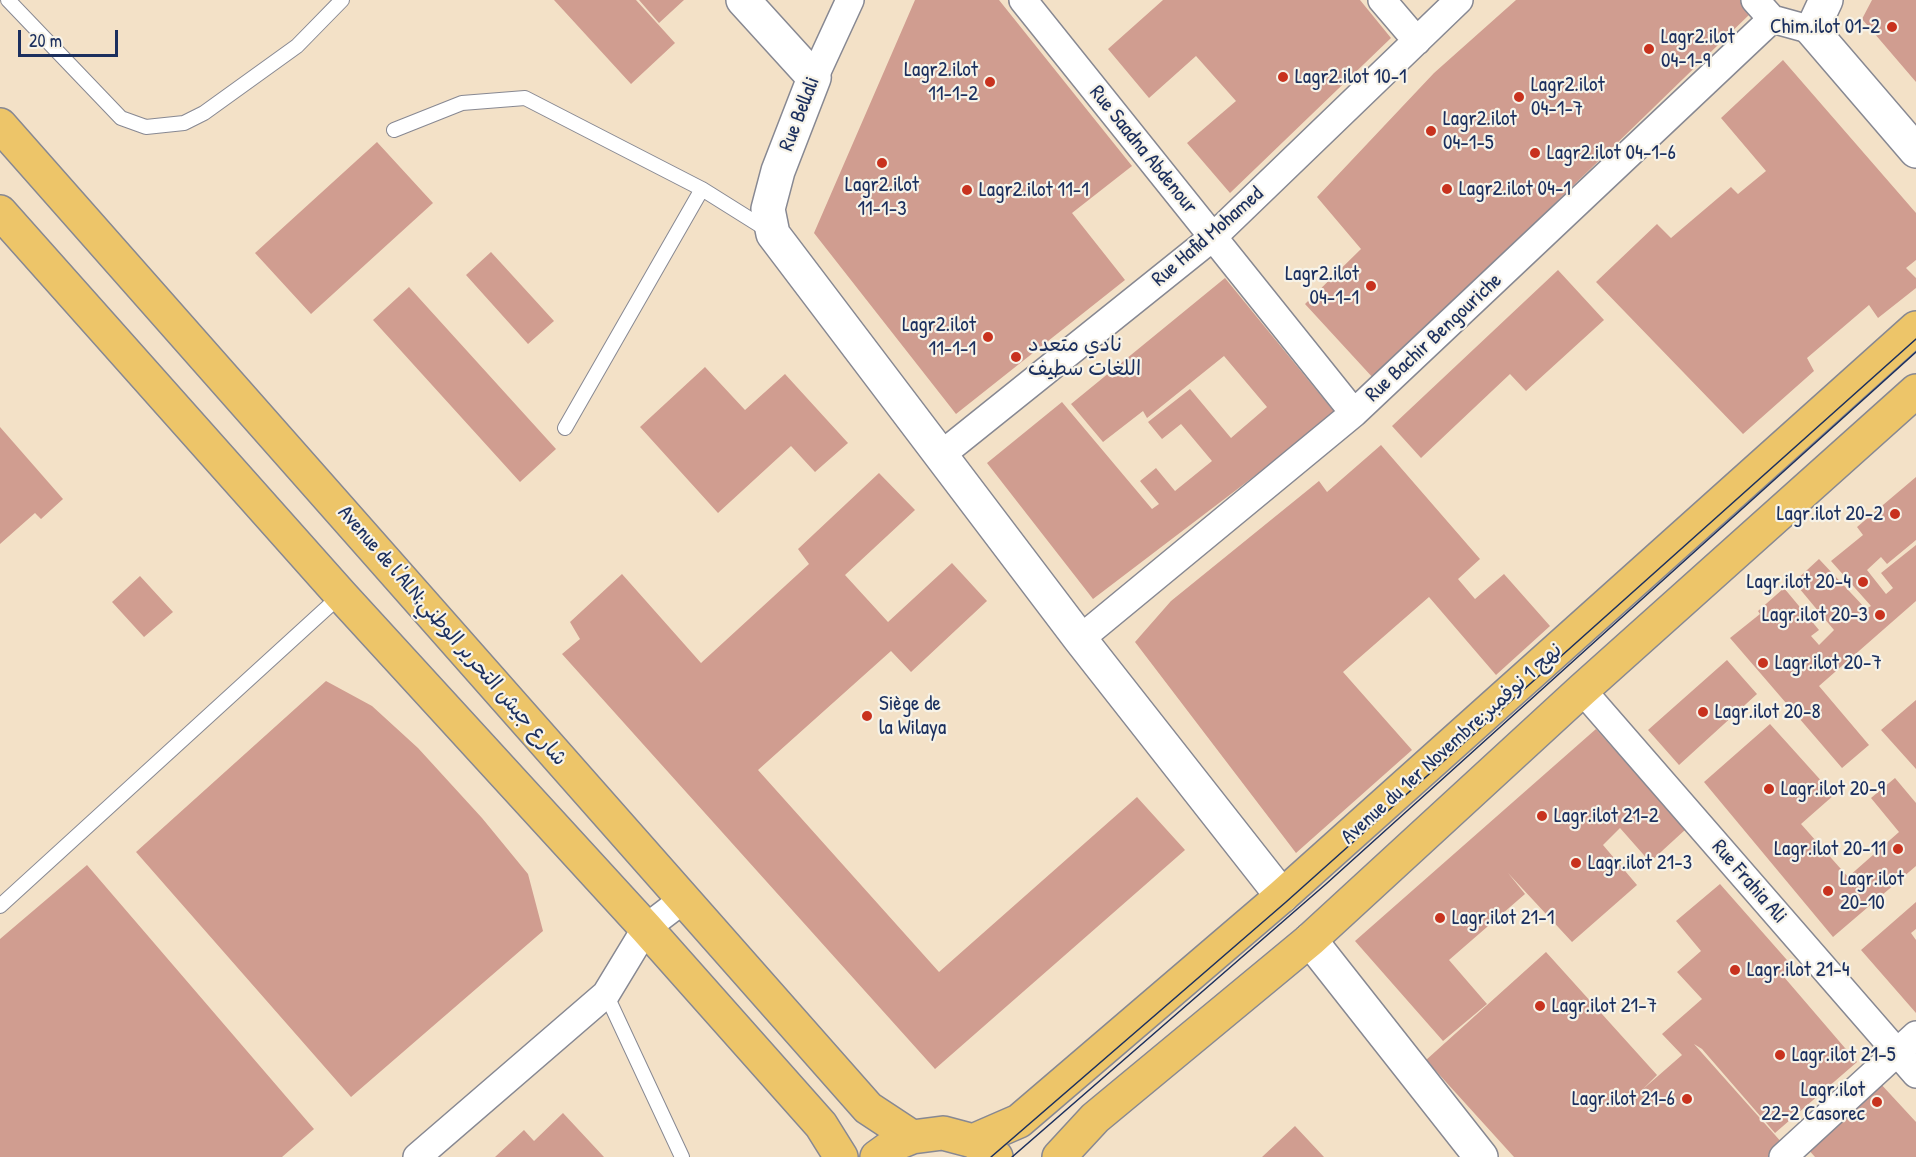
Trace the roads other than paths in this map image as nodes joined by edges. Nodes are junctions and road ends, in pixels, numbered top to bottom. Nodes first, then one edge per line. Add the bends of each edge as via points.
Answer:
1 (8, 0) edge
2 (342, 0) edge
3 (743, 0) edge
4 (850, 0) edge
5 (1023, 0) edge
6 (1382, 0) edge
7 (1460, 0) edge
8 (1826, 0) edge
9 (1763, 9) edge
10 (1812, 30) junction
11 (1417, 41) junction
12 (814, 78) junction
13 (0, 125) edge
14 (394, 130) dead end
15 (1916, 151) edge
16 (702, 189) junction
17 (0, 212) edge
18 (773, 234) junction
19 (1213, 237) junction
20 (1916, 328) edge
21 (1916, 391) edge
22 (1353, 413) junction
23 (565, 428) dead end
24 (941, 455) junction
25 (341, 595) junction
26 (1080, 639) junction
27 (1582, 690) junction
28 (1282, 896) junction
29 (684, 899) junction
30 (0, 906) edge
31 (646, 928) junction
32 (1310, 940) junction
33 (606, 994) junction
34 (1907, 1044) edge
35 (1916, 1074) edge
36 (912, 1137) junction
37 (984, 1149) edge
38 (417, 1157) edge
39 (682, 1157) edge
40 (841, 1157) edge
41 (877, 1157) edge
42 (1059, 1157) edge
43 (1481, 1157) edge
44 (1783, 1157) edge

1 - 2 lane via 121,118 146,127 184,123 204,113 297,46
3 - 12 street
4 - 12 street, Rue Bellali
5 - 19 street, Rue Saadna Abdenour
6 - 11 street
7 - 11 street, Rue Hafid Mohamed
8 - 10 street
9 - 10 street
9 - 22 street, Rue Bachir Bengouriche
10 - 15 street
11 - 19 street, Rue Hafid Mohamed
12 - 18 street, Rue Bellali via 775,180 768,209
13 - 29 main road, Avenue de l'ALN;شارع جيش التحرير الوطني
14 - 16 lane via 462,103 525,98
16 - 18 lane
16 - 23 lane
17 - 25 main road
18 - 24 street
19 - 22 street, Rue Saadna Abdenour
19 - 24 street, Rue Hafid Mohamed
20 - 28 main road, Avenue du 1er Novembre;نهج 1 نوفمبر
21 - 27 main road
22 - 26 street, Rue Bachir Bengouriche
24 - 26 street
25 - 30 lane
25 - 31 main road
26 - 28 street
27 - 32 main road
27 - 34 street, Rue Frahia Ali
28 - 37 main road, Avenue du 1er Novembre;نهج 1 نوفمبر
29 - 31 street
29 - 36 main road, Avenue de l'ALN;شارع جيش التحرير الوطني via 868,1108
31 - 33 street
31 - 40 main road via 821,1125
32 - 42 main road via 1095,1118
32 - 43 street
33 - 38 street
33 - 39 lane
34 - 35 street, Rue Frahia Ali
34 - 44 street
36 - 37 main road via 943,1133
36 - 41 main road

